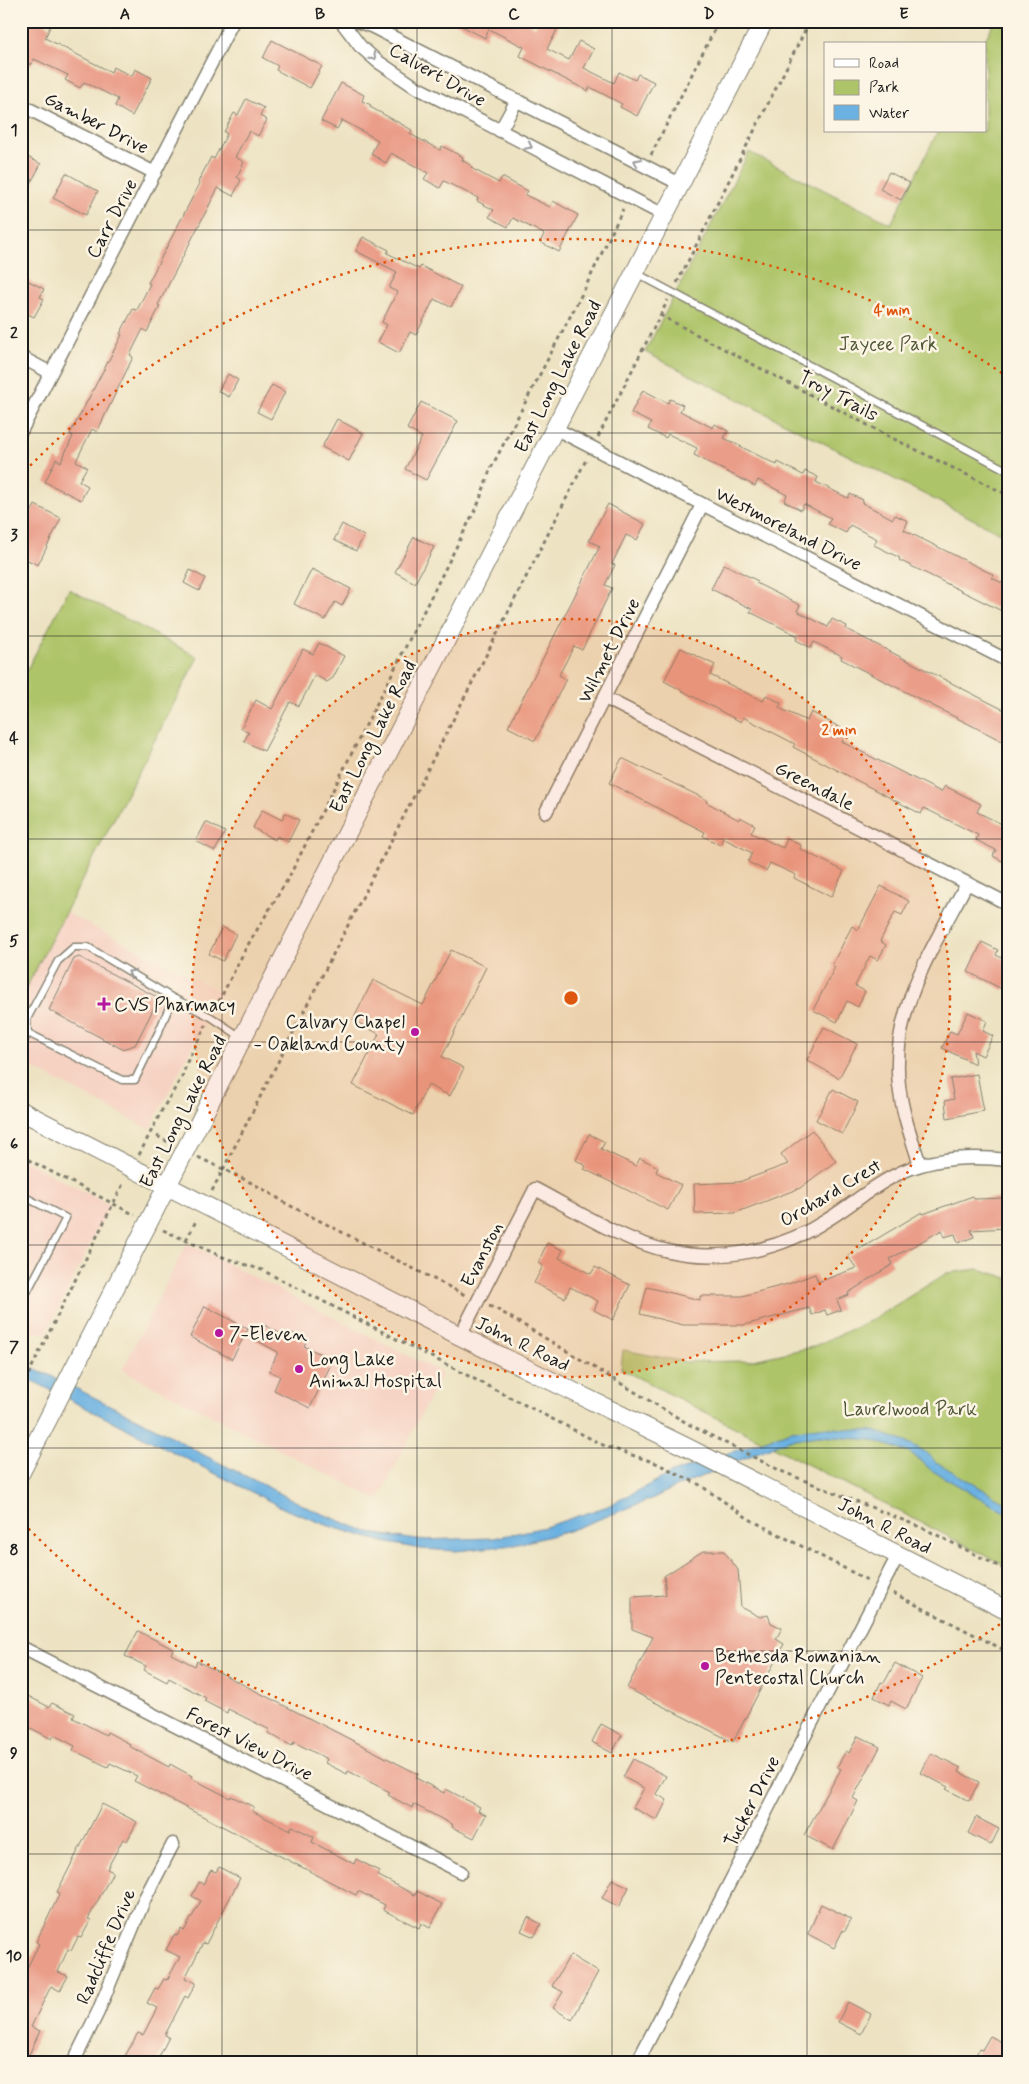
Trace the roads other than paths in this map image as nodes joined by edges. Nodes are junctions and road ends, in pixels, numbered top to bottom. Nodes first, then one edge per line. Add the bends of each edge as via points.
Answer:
1 (232, 21) edge
2 (341, 21) edge
3 (356, 21) edge
4 (764, 21) edge
5 (516, 100) junction
6 (21, 105) edge
7 (500, 131) junction
8 (155, 173) junction
9 (680, 184) junction
10 (664, 215) junction
11 (635, 272) junction
12 (21, 357) edge
13 (51, 373) junction
14 (554, 428) junction
15 (21, 431) edge
16 (1008, 471) edge
17 (702, 505) junction
18 (1008, 661) edge
19 (605, 698) junction
20 (546, 812) dead end
21 (967, 883) junction
22 (1008, 904) edge
23 (173, 998) junction
24 (28, 1033) junction
25 (242, 1038) junction
26 (21, 1047) edge
27 (21, 1110) edge
28 (1008, 1160) edge
29 (920, 1165) junction
30 (168, 1187) junction
31 (535, 1189) joint
32 (21, 1195) edge
33 (21, 1295) edge
34 (460, 1336) junction
35 (21, 1472) edge
36 (898, 1555) junction
37 (1008, 1611) edge
38 (21, 1647) edge
39 (173, 1844) dead end
40 (461, 1872) dead end
41 (73, 2063) edge
42 (637, 2063) edge

1 - 8 street, Carr Drive
2 -> 7 street, Calvert Drive via 360,46 399,76
3 - 5 street, Calvert Drive
4 - 9 main road, East Long Lake Road
5 - 7 street, Calvert Drive
9 -> 5 street, Calvert Drive
6 - 8 street, Gamber Drive
7 -> 10 street, Calvert Drive
8 - 13 street, Carr Drive
9 - 10 main road, East Long Lake Road
10 - 11 main road, East Long Lake Road
11 - 14 main road, East Long Lake Road
11 - 16 lane
12 - 13 street
13 - 15 street, Carr Drive
14 - 17 street, Westmoreland Drive
14 - 25 main road, East Long Lake Road
17 - 18 street, Westmoreland Drive
17 - 19 street, Wilmet Drive
19 - 20 street, Wilmet Drive
19 - 21 street, Greendale
21 - 22 street, Greendale
21 - 29 street via 916,982 902,1030 899,1084 907,1127
23 - 24 lane via 135,1080 122,1080
23 -> 24 lane via 88,947 74,947 58,961 27,1019
23 - 25 lane via 211,1017
24 - 26 lane
25 - 30 main road, East Long Lake Road
27 - 30 main road, John R Road
28 - 29 street, Orchard Crest via 960,1158
29 - 31 street, Orchard Crest via 881,1182 827,1220 790,1240 744,1253 708,1256 668,1251 642,1243
30 - 34 main road, John R Road
30 - 35 main road, East Long Lake Road
31 - 34 street, Evanston
32 - 33 lane via 66,1218 25,1296
34 - 36 main road, John R Road
36 - 37 main road, John R Road
36 - 42 street, Tucker Drive
38 - 40 street, Forest View Drive
39 - 41 street, Radcliffe Drive

